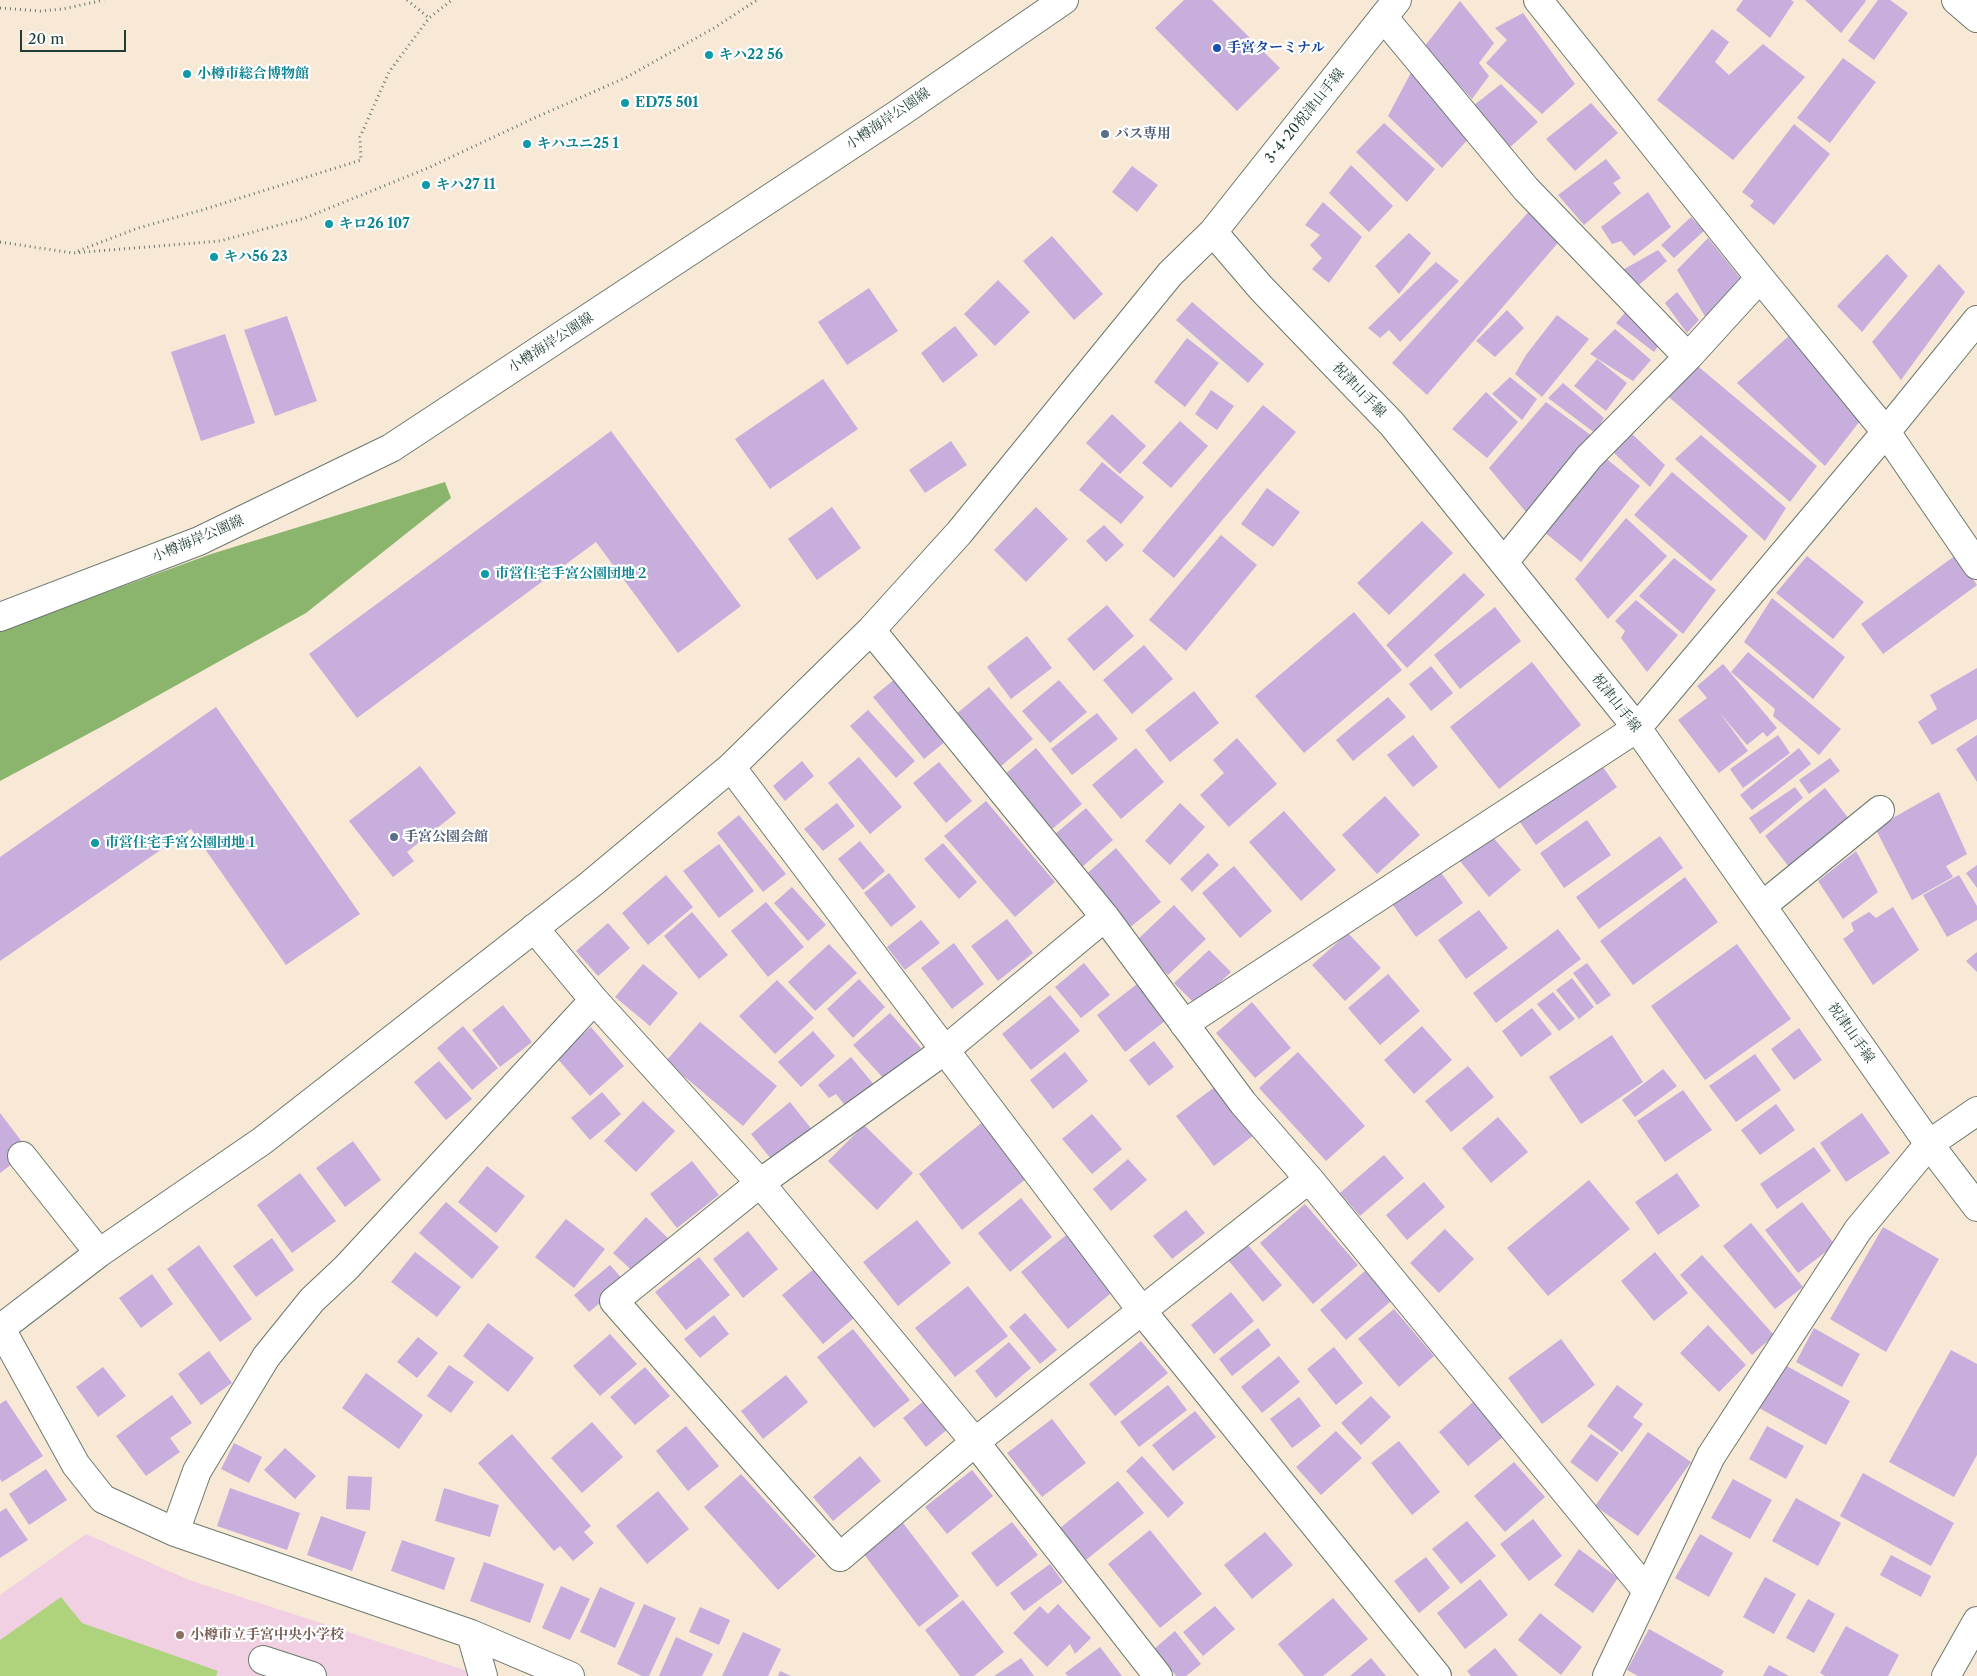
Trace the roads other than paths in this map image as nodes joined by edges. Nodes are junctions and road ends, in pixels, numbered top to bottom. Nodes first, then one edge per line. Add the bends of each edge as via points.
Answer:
1 (1064, 0) edge
2 (1538, 0) edge
3 (1956, 0) edge
4 (1390, 9) edge
5 (1977, 18) edge
6 (1213, 232) junction
7 (1760, 278) junction
8 (1977, 320) edge
9 (1688, 357) junction
10 (1886, 432) junction
11 (1504, 562) junction
12 (1977, 565) edge
13 (0, 617) edge
14 (871, 630) junction
15 (1636, 728) junction
16 (731, 767) junction
17 (1880, 810) dead end
18 (1762, 906) junction
19 (1105, 917) junction
20 (534, 928) junction
21 (594, 1000) junction
22 (1184, 1024) junction
23 (945, 1050) junction
24 (1977, 1111) edge
25 (1929, 1144) junction
26 (22, 1156) dead end
27 (1309, 1179) junction
28 (760, 1183) junction
29 (1977, 1207) edge
30 (99, 1253) junction
31 (1142, 1311) junction
32 (0, 1328) edge
33 (975, 1442) junction
34 (175, 1532) junction
35 (1647, 1591) junction
36 (1977, 1621) edge
37 (471, 1634) junction
38 (263, 1660) dead end
39 (312, 1676) edge
40 (483, 1676) edge
41 (570, 1676) edge
42 (1158, 1676) edge
43 (1438, 1676) edge
44 (1607, 1676) edge
45 (1946, 1676) edge

1 - 13 street, 小樽海岸公園線 via 901,112 391,448 199,541
2 - 7 street
3 - 5 street
4 - 6 street, 3･4･20祝津山手線
4 - 9 street via 1526,189
6 - 11 street, 祝津山手線 via 1261,288 1392,424
6 - 14 street, 3･4･20祝津山手線 via 1170,274 959,532
7 - 9 street
7 - 10 street
8 - 10 street
9 - 11 street via 1589,457
10 - 12 street
10 - 15 street
11 - 15 street, 祝津山手線
14 - 16 street, 3･4･20祝津山手線
14 - 19 street
15 - 18 street, 祝津山手線
15 - 22 street
16 - 20 street, 3･4･20祝津山手線 via 592,884
16 - 23 street
17 - 18 street
18 - 25 street, 祝津山手線
19 - 22 street
19 - 23 street
20 - 21 street
20 - 30 street, 3･4･20祝津山手線 via 262,1141
21 - 28 street
21 - 34 street via 346,1268 312,1300 266,1357 197,1471
22 - 27 street via 1243,1103
23 - 28 street
23 - 31 street
24 - 25 street
25 - 29 street, 祝津山手線
25 - 35 street via 1858,1230 1710,1456
26 - 30 street
27 - 31 street
27 - 35 street
28 - 33 street
28 - 33 street via 614,1301 840,1557
30 - 32 street, 3･4･20祝津山手線
31 - 33 street
31 - 43 street
32 - 34 street via 76,1465 103,1499
33 - 42 street
34 - 37 street
35 - 44 street
36 - 45 street
37 - 40 street
37 - 41 street
38 - 39 street

